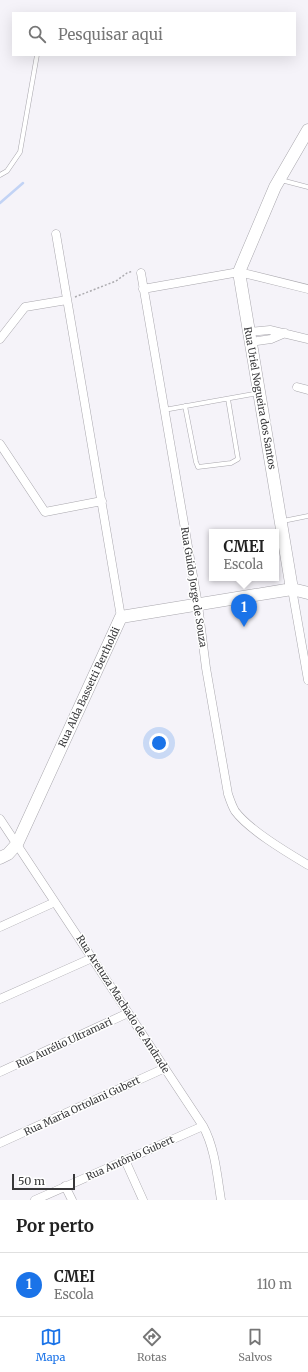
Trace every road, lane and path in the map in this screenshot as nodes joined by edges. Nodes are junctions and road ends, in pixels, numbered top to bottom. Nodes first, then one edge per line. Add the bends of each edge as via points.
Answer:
1 (37, 56) edge
2 (307, 135) edge
3 (0, 175) edge
4 (279, 179) junction
5 (308, 186) edge
6 (56, 234) dead end
7 (239, 272) junction
8 (141, 273) joint
9 (143, 288) junction
10 (308, 289) edge
11 (67, 300) junction
12 (250, 337) junction
13 (0, 339) edge
14 (308, 339) edge
15 (297, 387) dead end
16 (308, 390) edge
17 (259, 393) junction
18 (228, 399) junction
19 (185, 406) junction
20 (164, 410) junction
21 (0, 444) edge
22 (102, 501) junction
23 (308, 516) edge
24 (281, 521) junction
25 (292, 589) junction
26 (308, 593) edge
27 (198, 605) junction
28 (121, 617) junction
29 (307, 666) edge
30 (308, 680) edge
31 (0, 819) edge
32 (16, 844) junction
33 (0, 858) edge
34 (308, 864) edge
35 (55, 902) junction
36 (0, 927) edge
37 (92, 958) junction
38 (0, 999) edge
39 (128, 1013) junction
40 (165, 1068) junction
41 (0, 1072) edge
42 (203, 1126) junction
43 (0, 1143) edge
44 (125, 1160) junction
45 (66, 1186) junction
46 (35, 1200) edge
47 (72, 1200) edge
48 (143, 1200) edge
49 (221, 1200) edge

1 - 3 lane via 20,152 7,171
2 - 4 street
4 - 5 lane
4 - 7 street
6 - 11 street
7 - 9 street
7 - 10 street
7 - 12 street, Rua Uriel Nogueira dos Santos
8 - 9 street, Rua Guido Jorge de Souza
8 - 11 path via 127,273 116,281
9 - 20 street, Rua Guido Jorge de Souza
11 - 13 street via 25,307
11 - 22 street
12 - 14 street via 267,329
12 - 17 street, Rua Uriel Nogueira dos Santos
15 - 16 street
17 - 18 lane
17 - 24 street, Rua Uriel Nogueira dos Santos
18 - 19 lane
18 - 19 lane via 238,459 231,463 198,467
19 - 20 lane
20 - 27 street, Rua Guido Jorge de Souza
21 - 22 street via 45,512
22 - 28 street
23 - 24 lane
24 - 25 street, Rua Uriel Nogueira dos Santos
25 - 26 street, Rua Alda Bassetti Bertholdi
25 - 27 street, Rua Alda Bassetti Bertholdi
25 - 29 street, Rua Uriel Nogueira dos Santos
27 - 28 street, Rua Alda Bassetti Bertholdi
27 - 34 street, Rua Guido Jorge de Souza via 206,668 231,804 253,828
28 - 32 street, Rua Alda Bassetti Bertholdi
29 - 30 street, Rua Uriel Nogueira dos Santos
31 - 32 street, Rua Aretuza Machado de Andrade
32 - 33 street, Rua Alda Bassetti Bertholdi via 8,854
32 - 35 street, Rua Aretuza Machado de Andrade
35 - 36 street
35 - 37 street, Rua Aretuza Machado de Andrade
37 - 38 street
37 - 39 street, Rua Aretuza Machado de Andrade
39 - 40 street, Rua Aretuza Machado de Andrade
39 - 41 street, Rua Aurélio Ultramari
40 - 42 street, Rua Aretuza Machado de Andrade
40 - 43 street, Rua Maria Ortolani Gubert
42 - 44 street, Rua Antônio Gubert
42 - 49 street, Rua Aretuza Machado de Andrade via 212,1146
44 - 45 street, Rua Antônio Gubert
44 - 48 street
45 - 46 street, Rua Antônio Gubert
45 - 47 street

